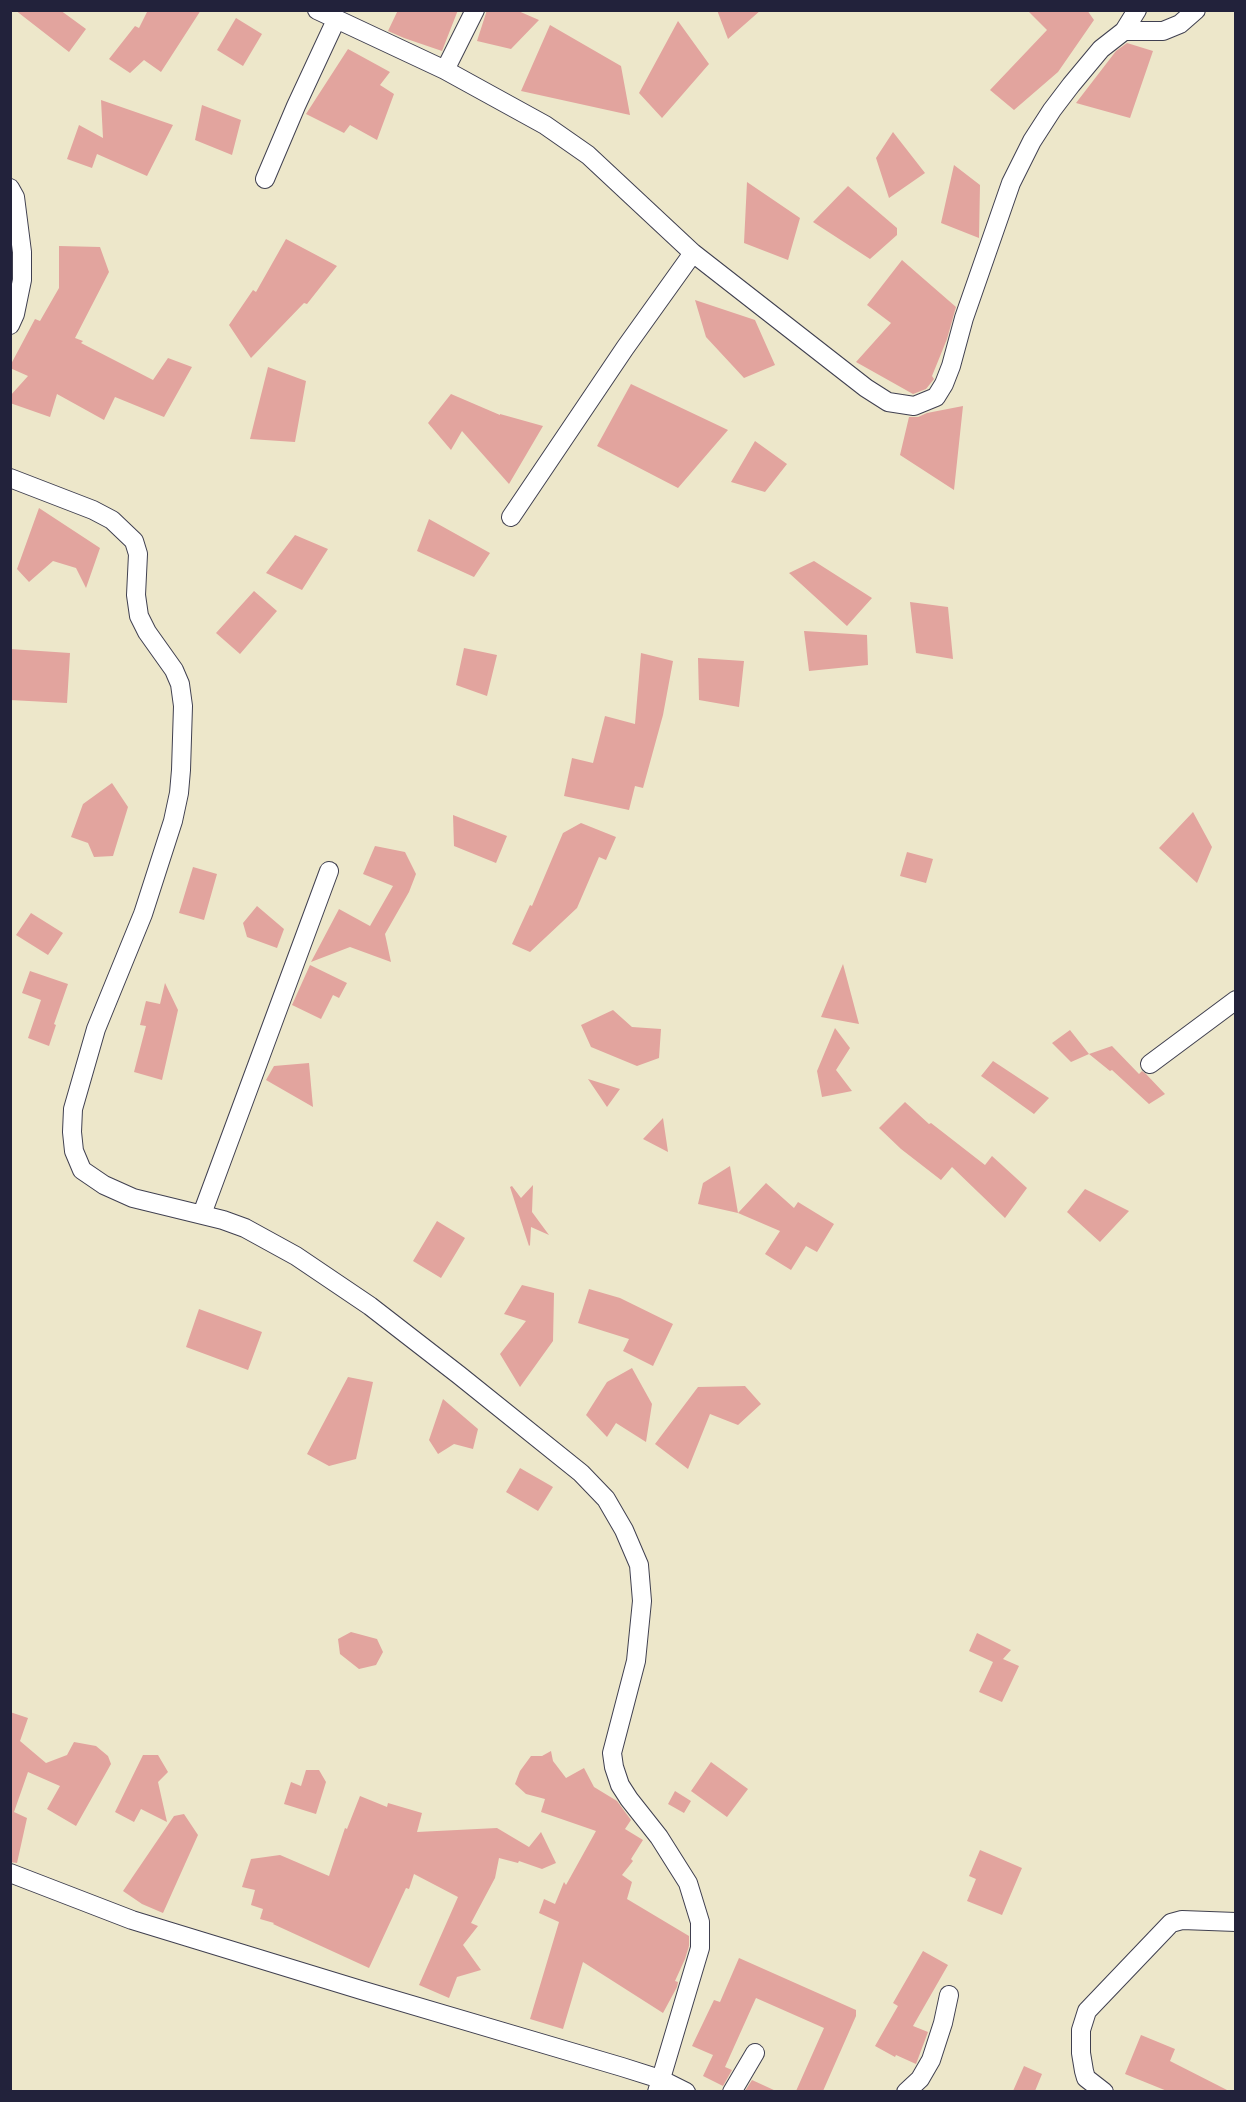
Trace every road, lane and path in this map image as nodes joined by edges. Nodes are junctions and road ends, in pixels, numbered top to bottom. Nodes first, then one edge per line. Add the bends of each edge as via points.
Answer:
1 (317, 10) edge
2 (475, 10) edge
3 (1137, 10) edge
4 (1196, 10) edge
5 (336, 20) junction
6 (1124, 32) junction
7 (445, 70) junction
8 (265, 179) dead end
9 (10, 188) edge
10 (693, 253) junction
11 (10, 325) edge
12 (10, 478) edge
13 (511, 517) dead end
14 (328, 871) dead end
15 (1236, 1000) edge
16 (1150, 1064) dead end
17 (202, 1214) junction
18 (10, 1873) edge
19 (1236, 1922) edge
20 (949, 1995) dead end
21 (755, 2053) dead end
22 (659, 2085) edge
23 (686, 2091) edge
24 (732, 2091) edge
25 (906, 2091) edge
26 (1104, 2091) edge

1 - 5 street
2 - 7 street
3 - 6 street
4 - 6 street via 1180,24 1163,31
5 - 7 street
5 - 8 street
6 - 10 street via 1101,49 1032,141 1011,183 951,366 936,397 914,406 888,402
7 - 10 street via 545,125 588,155
9 - 11 street via 15,197 22,252 22,280
10 - 13 street
12 - 17 street via 93,510 112,520 134,541 138,554 139,616 180,684 182,749 173,821 143,914 88,1055 73,1109 72,1132 82,1170 104,1185 133,1198
14 - 17 street
15 - 16 street
17 - 22 street via 245,1228 296,1256 370,1306 581,1473 606,1499 624,1530 639,1565 642,1601 636,1661 612,1753 614,1767 620,1785 688,1883 701,1930 700,1948
18 - 22 street via 132,1920
19 - 26 street via 1171,1923 1087,2011 1081,2030 1083,2071
20 - 25 street via 930,2060 920,2079
21 - 24 street
22 - 23 street

